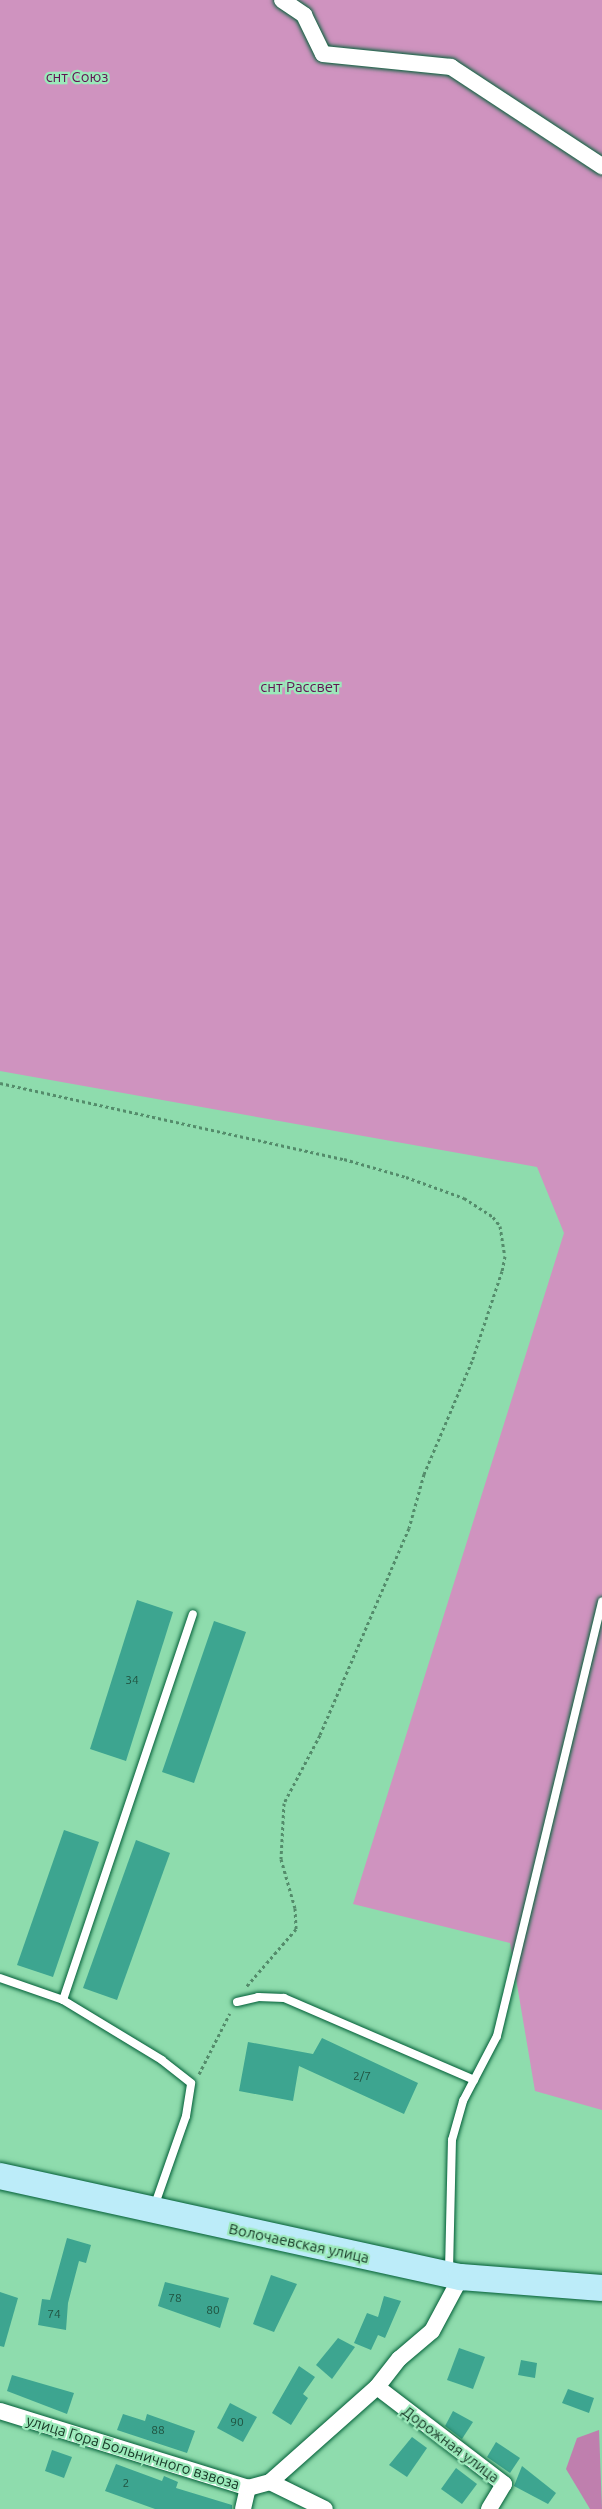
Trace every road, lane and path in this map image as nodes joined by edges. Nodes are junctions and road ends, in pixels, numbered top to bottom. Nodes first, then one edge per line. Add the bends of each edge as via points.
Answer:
1 (282, 0) edge
2 (602, 166) edge
3 (0, 1083) edge
4 (602, 1601) edge
5 (193, 1614) dead end
6 (0, 1978) edge
7 (63, 2000) junction
8 (237, 2002) junction
9 (474, 2080) junction
10 (192, 2092) junction
11 (0, 2176) edge
12 (152, 2210) junction
13 (455, 2275) junction
14 (602, 2288) edge
15 (377, 2387) junction
16 (0, 2411) edge
17 (270, 2482) junction
18 (248, 2488) junction
19 (243, 2509) edge
20 (325, 2509) edge
21 (489, 2509) edge

1 - 2 street via 304,15 323,54 451,67
3 - 8 path via 344,1159 464,1198 493,1216 500,1226 505,1256 502,1271 472,1361 424,1474 410,1528 320,1735 284,1803 281,1859 295,1908 296,1929 288,1943 260,1967
4 - 9 lane via 497,2036
5 - 7 lane
6 - 7 lane
7 - 10 lane via 188,2077
8 - 9 lane via 273,1996 297,2002
8 - 10 path
9 - 13 lane via 452,2140
10 - 12 lane
11 - 12 main road, Волочаевская улица
12 - 13 main road, Волочаевская улица
13 - 14 main road, Волочаевская улица
13 - 15 street, улица Гора Больничного взвоза via 432,2331 399,2359
15 - 17 street, улица Гора Больничного взвоза
15 - 21 street, Дорожная улица via 504,2484
16 - 18 street, улица Гора Больничного взвоза
17 - 18 street, улица Гора Больничного взвоза
17 - 20 street
18 - 19 street

